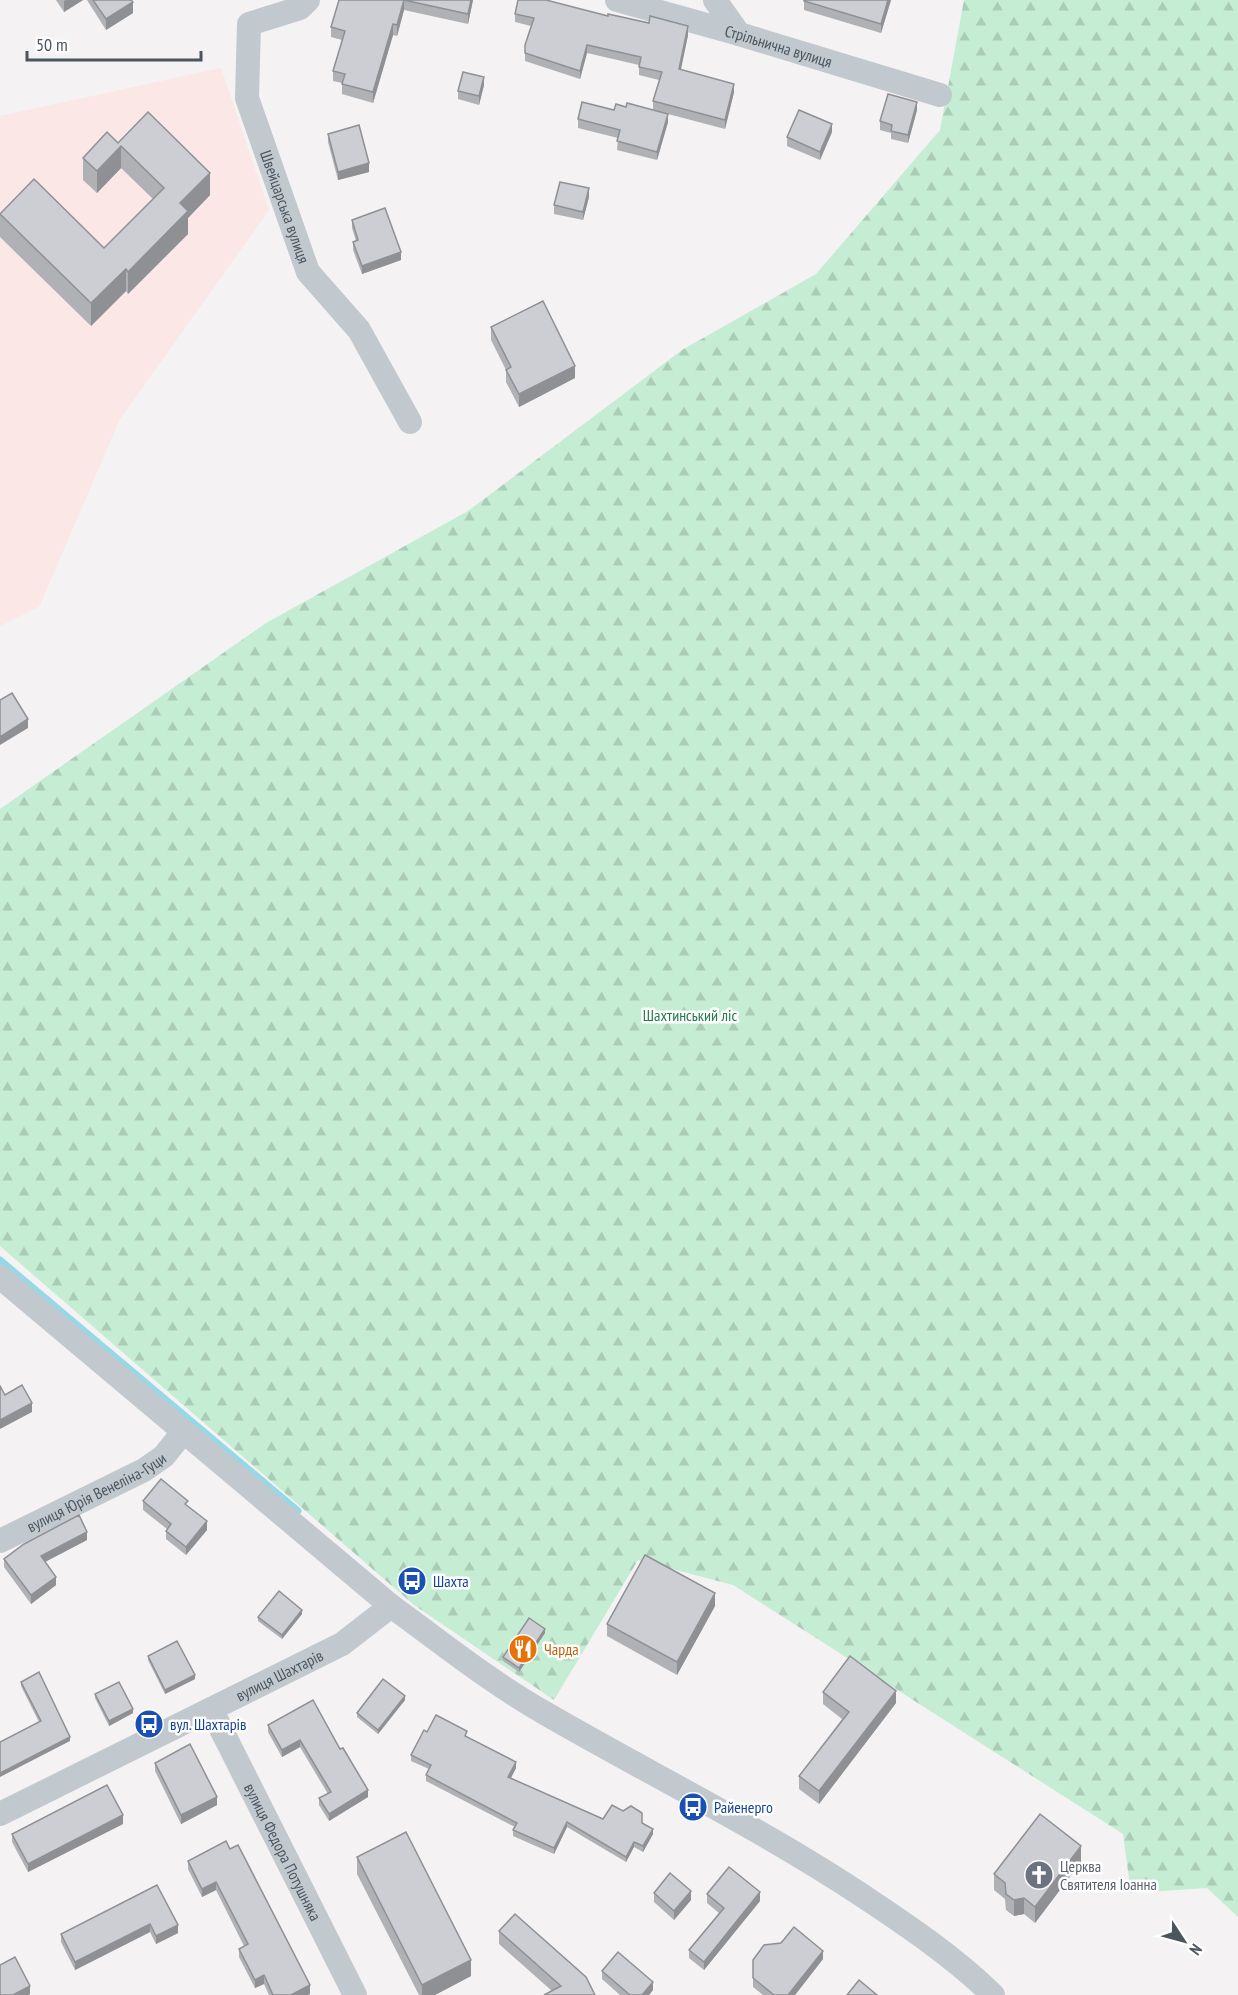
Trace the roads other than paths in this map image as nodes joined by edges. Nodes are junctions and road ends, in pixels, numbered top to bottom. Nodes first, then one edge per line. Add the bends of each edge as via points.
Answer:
1 (308, 0) edge
2 (616, 0) edge
3 (715, 0) edge
4 (739, 34) junction
5 (940, 95) dead end
6 (410, 422) dead end
7 (0, 1277) edge
8 (183, 1432) junction
9 (0, 1541) edge
10 (391, 1606) junction
11 (211, 1709) junction
12 (0, 1814) edge
13 (355, 1995) edge
14 (993, 1995) edge

1 - 6 street, Швейцарська вулиця via 300,8 249,24 247,99 308,272 358,330
2 - 4 street, Стрільнична вулиця
3 - 4 street
4 - 5 street, Стрільнична вулиця
7 - 8 street
8 - 9 street, вулиця Юрія Венеліна-Гуци via 165,1456 144,1470
8 - 10 street
10 - 11 street, вулиця Шахтарів via 342,1644
10 - 14 street via 458,1657 542,1712 824,1870 903,1923
11 - 12 street, вулиця Шахтарів
11 - 13 street, вулиця Федора Потушняка

